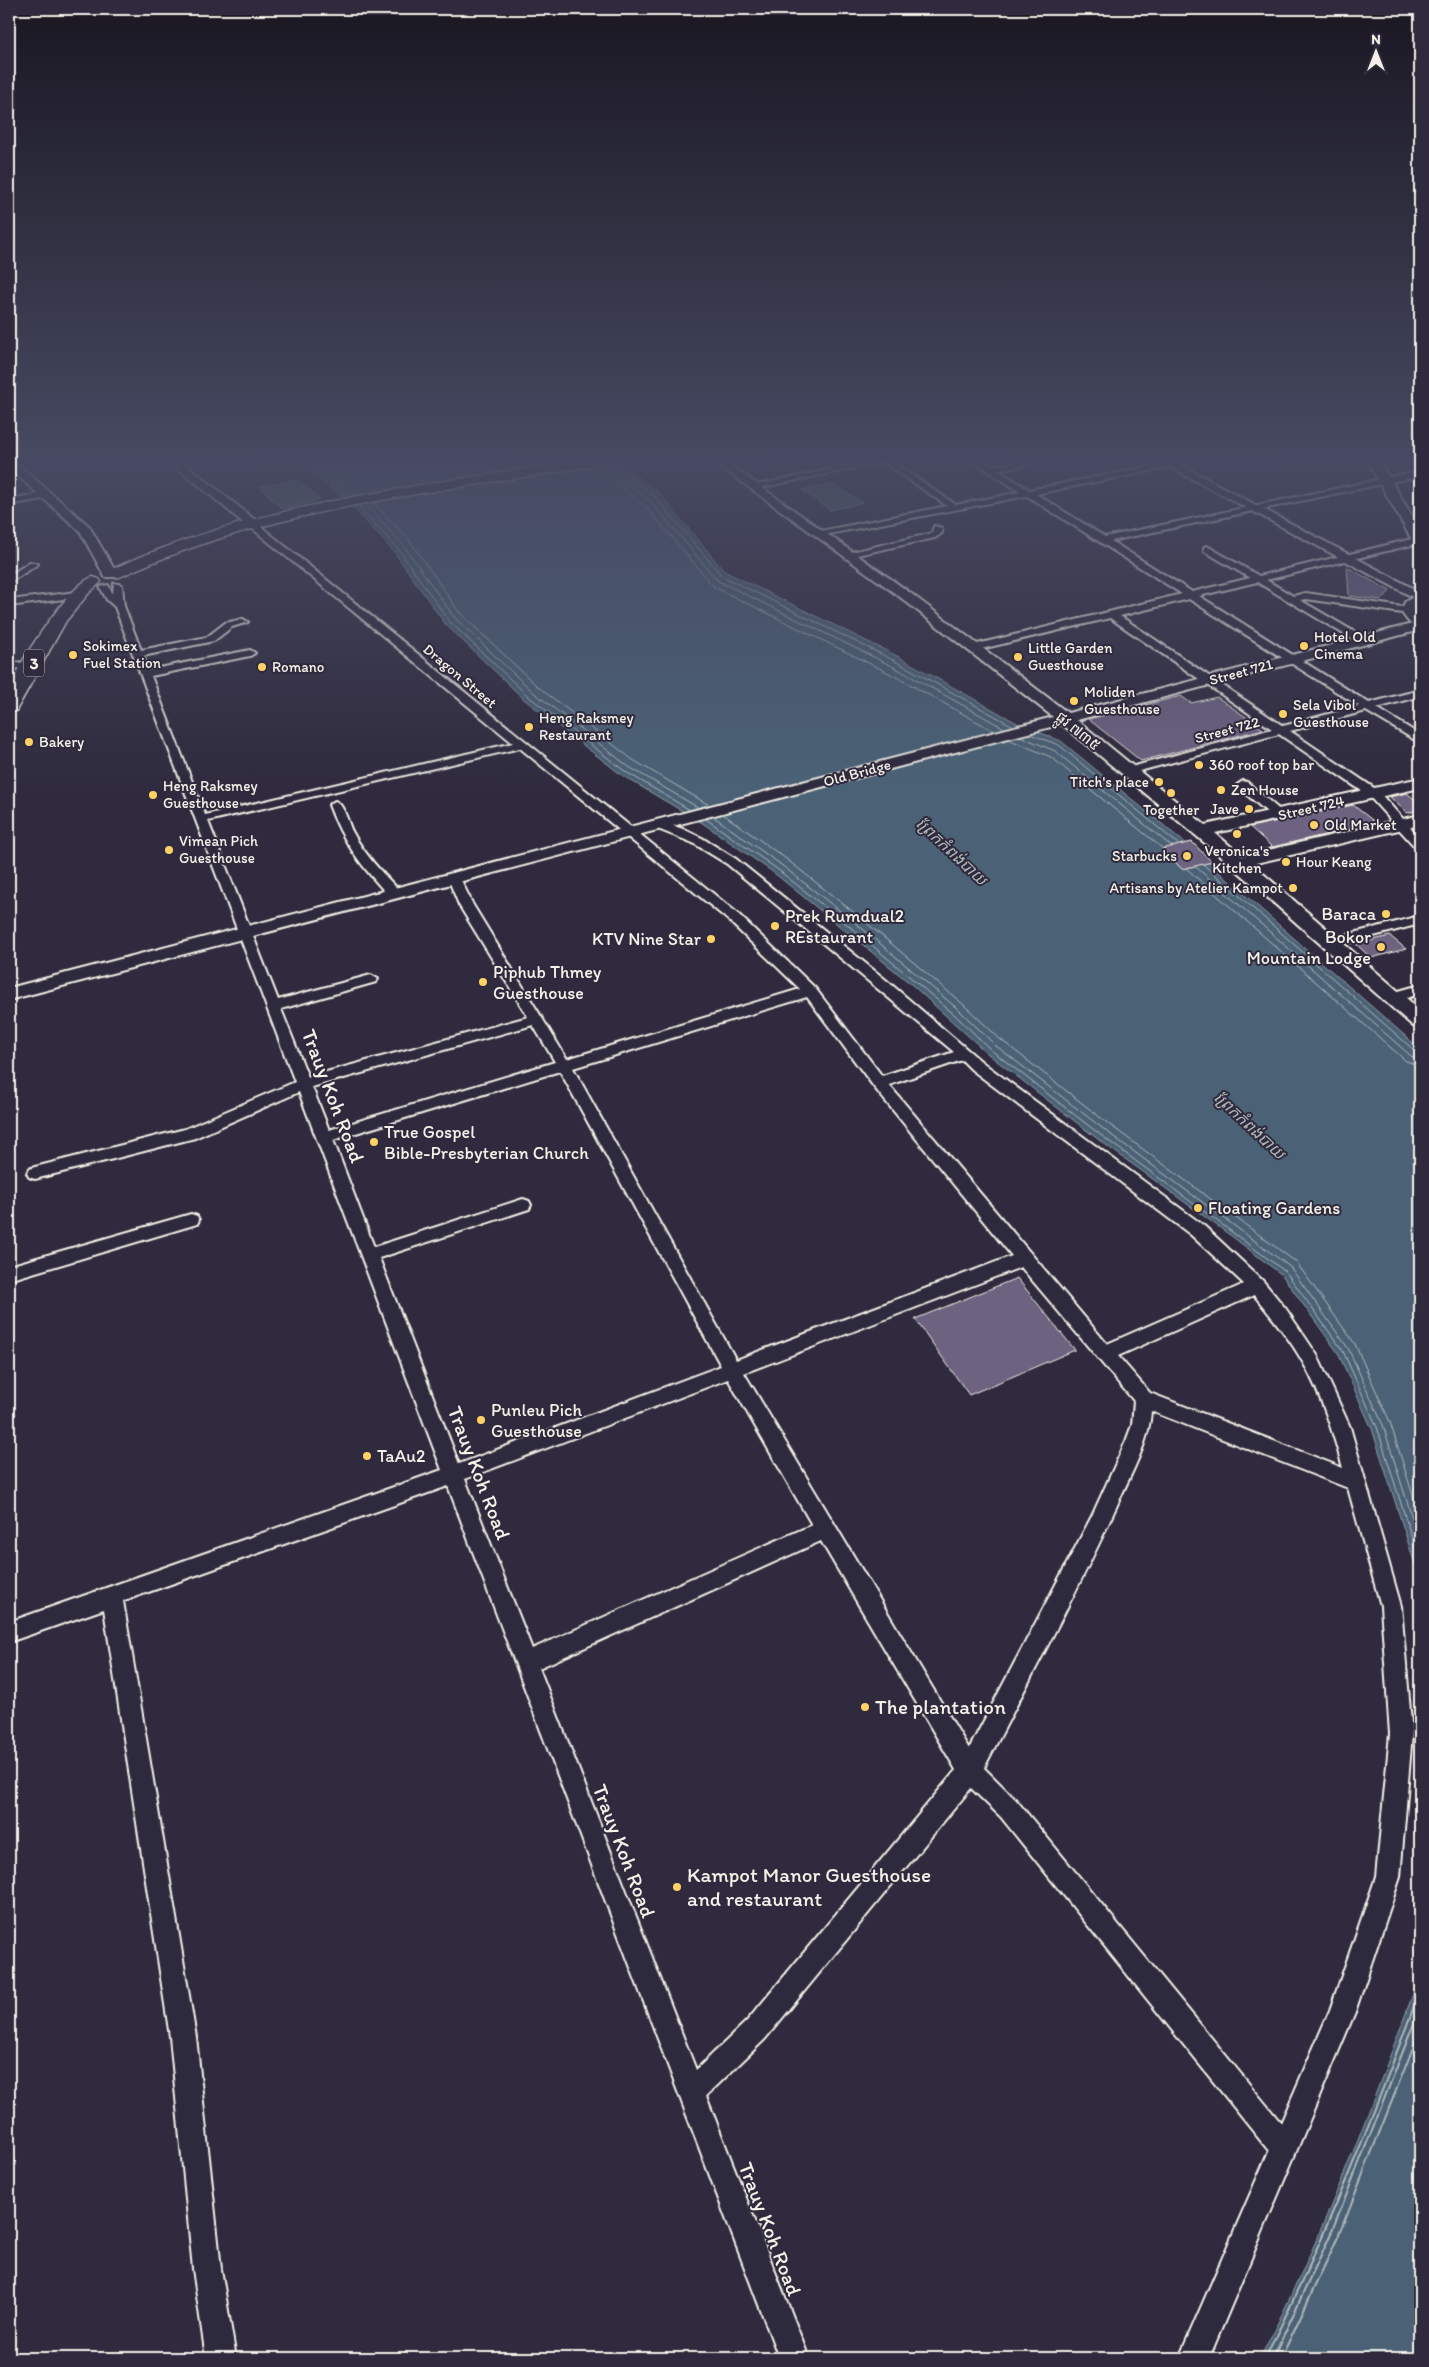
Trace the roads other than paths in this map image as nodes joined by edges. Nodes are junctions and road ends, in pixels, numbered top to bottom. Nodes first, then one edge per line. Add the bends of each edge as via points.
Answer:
1 (20, 572) edge
2 (105, 572) edge
3 (121, 572) edge
4 (311, 572) edge
5 (873, 572) edge
6 (1154, 572) edge
7 (1246, 572) edge
8 (1289, 572) edge
9 (1373, 572) edge
10 (9, 580) edge
11 (1259, 580) junction
12 (108, 581) junction
13 (77, 595) junction
14 (1191, 596) junction
15 (1420, 598) edge
16 (1290, 599) junction
17 (9, 603) edge
18 (1409, 611) junction
19 (1112, 615) junction
20 (60, 619) junction
21 (243, 622) dead end
22 (1420, 625) edge
23 (1361, 640) junction
24 (973, 648) junction
25 (250, 653) dead end
26 (138, 654) junction
27 (1291, 658) junction
28 (32, 665) junction
29 (9, 666) edge
30 (145, 674) junction
31 (1209, 680) junction
32 (1420, 693) edge
33 (9, 707) edge
34 (1368, 707) junction
35 (1055, 720) junction
36 (1284, 731) junction
37 (1420, 740) edge
38 (520, 745) junction
39 (1128, 771) junction
40 (1420, 783) edge
41 (1243, 785) dead end
42 (1373, 793) junction
43 (335, 805) dead end
44 (1278, 815) junction
45 (202, 819) junction
46 (1420, 820) edge
47 (663, 824) junction
48 (1402, 824) junction
49 (1202, 831) junction
50 (628, 833) junction
51 (1420, 845) edge
52 (1238, 862) junction
53 (454, 878) junction
54 (394, 893) junction
55 (1420, 920) edge
56 (245, 932) junction
57 (1331, 943) junction
58 (371, 978) dead end
59 (1420, 990) edge
60 (810, 991) junction
61 (9, 994) edge
62 (1393, 998) junction
63 (274, 1006) junction
64 (537, 1018) junction
65 (1420, 1021) edge
66 (965, 1054) junction
67 (564, 1066) junction
68 (879, 1083) junction
69 (303, 1084) junction
70 (324, 1137) junction
71 (34, 1173) dead end
72 (523, 1206) dead end
73 (191, 1220) dead end
74 (369, 1255) junction
75 (1024, 1259) junction
76 (9, 1273) edge
77 (1257, 1286) junction
78 (1104, 1354) junction
79 (732, 1370) junction
80 (1143, 1399) junction
81 (454, 1475) junction
82 (1358, 1483) junction
83 (825, 1529) junction
84 (112, 1595) junction
85 (9, 1632) edge
86 (527, 1662) junction
87 (970, 1771) junction
88 (692, 2092) junction
89 (1284, 2148) junction
90 (220, 2358) edge
91 (794, 2358) edge
92 (1194, 2358) edge

1 - 10 street
2 - 12 street
3 - 12 highway, 3
4 - 38 street, Dragon Street
5 - 24 street, ផ្លូវ ៧៣៥
6 - 14 street
7 - 11 street
8 - 11 street
9 - 15 street
11 - 14 street
11 - 16 street
12 - 13 highway, 3
12 - 20 highway, 3
12 - 26 street, Trauy Koh Road via 110,598 119,606
13 - 17 street
13 - 20 highway, 3
14 - 19 street
14 - 27 street
15 - 18 main road via 1410,605
16 - 18 street via 1306,596
16 - 23 street
18 - 22 main road
19 - 24 street
19 - 31 street
20 - 28 highway, 3
21 - 26 street via 229,625 210,640
22 - 23 street, Street 721
23 - 27 street, Street 721
24 - 35 street, ផ្លូវ ៧៣៥
25 - 30 street
26 - 30 street, Trauy Koh Road
27 - 31 street, Street 721
27 - 34 street
28 - 29 street
28 - 33 highway, 3
30 - 45 street, Trauy Koh Road
31 - 35 street, Street 721
31 - 36 street
32 - 34 street, Street 722
34 - 36 street, Street 722
34 - 37 street
35 - 39 street, ផ្លូវ ៧៣៥
35 - 47 street, Old Bridge
36 - 39 street, Street 722
36 - 42 street
38 - 45 street
38 - 50 street, Dragon Street
39 - 49 street, ផ្លូវ ៧៣៥
40 - 42 street, Street 724
41 - 44 street
42 - 44 street, Street 724
42 - 48 street
43 - 54 street via 341,823 363,861
44 - 49 street, Street 724
45 - 56 street, Trauy Koh Road
46 - 48 street
47 - 50 street, Old Bridge
47 - 66 street via 724,855
48 - 51 street
48 - 52 street
49 - 52 street, ផ្លូវ ៧៣៥
50 - 53 street, Old Bridge
50 - 60 street, Dragon Street via 732,916
52 - 57 street, ផ្លូវ ៧៣៥
53 - 54 street, Old Bridge
53 - 64 street via 486,939
54 - 56 street, Old Bridge
55 - 57 street
56 - 61 street, Old Bridge
56 - 63 street, Trauy Koh Road
57 - 62 street, ផ្លូវ ៧៣៥
58 - 63 street
59 - 62 street
60 - 67 street
60 - 68 street, Dragon Street
62 - 65 street, ផ្លូវ ៧៣៥
63 - 69 street, Trauy Koh Road
64 - 67 street
64 - 69 street
66 - 68 street
66 - 77 street via 1197,1230
67 - 70 street
67 - 79 street
68 - 75 street, Dragon Street
69 - 70 street, Trauy Koh Road
69 - 71 street via 189,1134
70 - 74 street, Trauy Koh Road
72 - 74 street
73 - 76 street
74 - 81 street, Trauy Koh Road
75 - 78 street, Dragon Street
75 - 79 street
77 - 78 street
77 - 82 street via 1312,1360 1341,1427
78 - 80 street, Dragon Street
79 - 81 street
79 - 83 street
80 - 82 street
80 - 87 street via 1141,1425 1099,1522
81 - 84 street
81 - 86 street, Trauy Koh Road
82 - 89 street via 1391,1606 1401,1734 1388,1878 1342,2012
83 - 86 street
83 - 87 street
84 - 85 street
84 - 90 street via 183,2037 207,2269
86 - 88 street, Trauy Koh Road
87 - 88 street via 756,2030
87 - 89 street via 1009,1809
88 - 91 street, Trauy Koh Road
89 - 92 street

